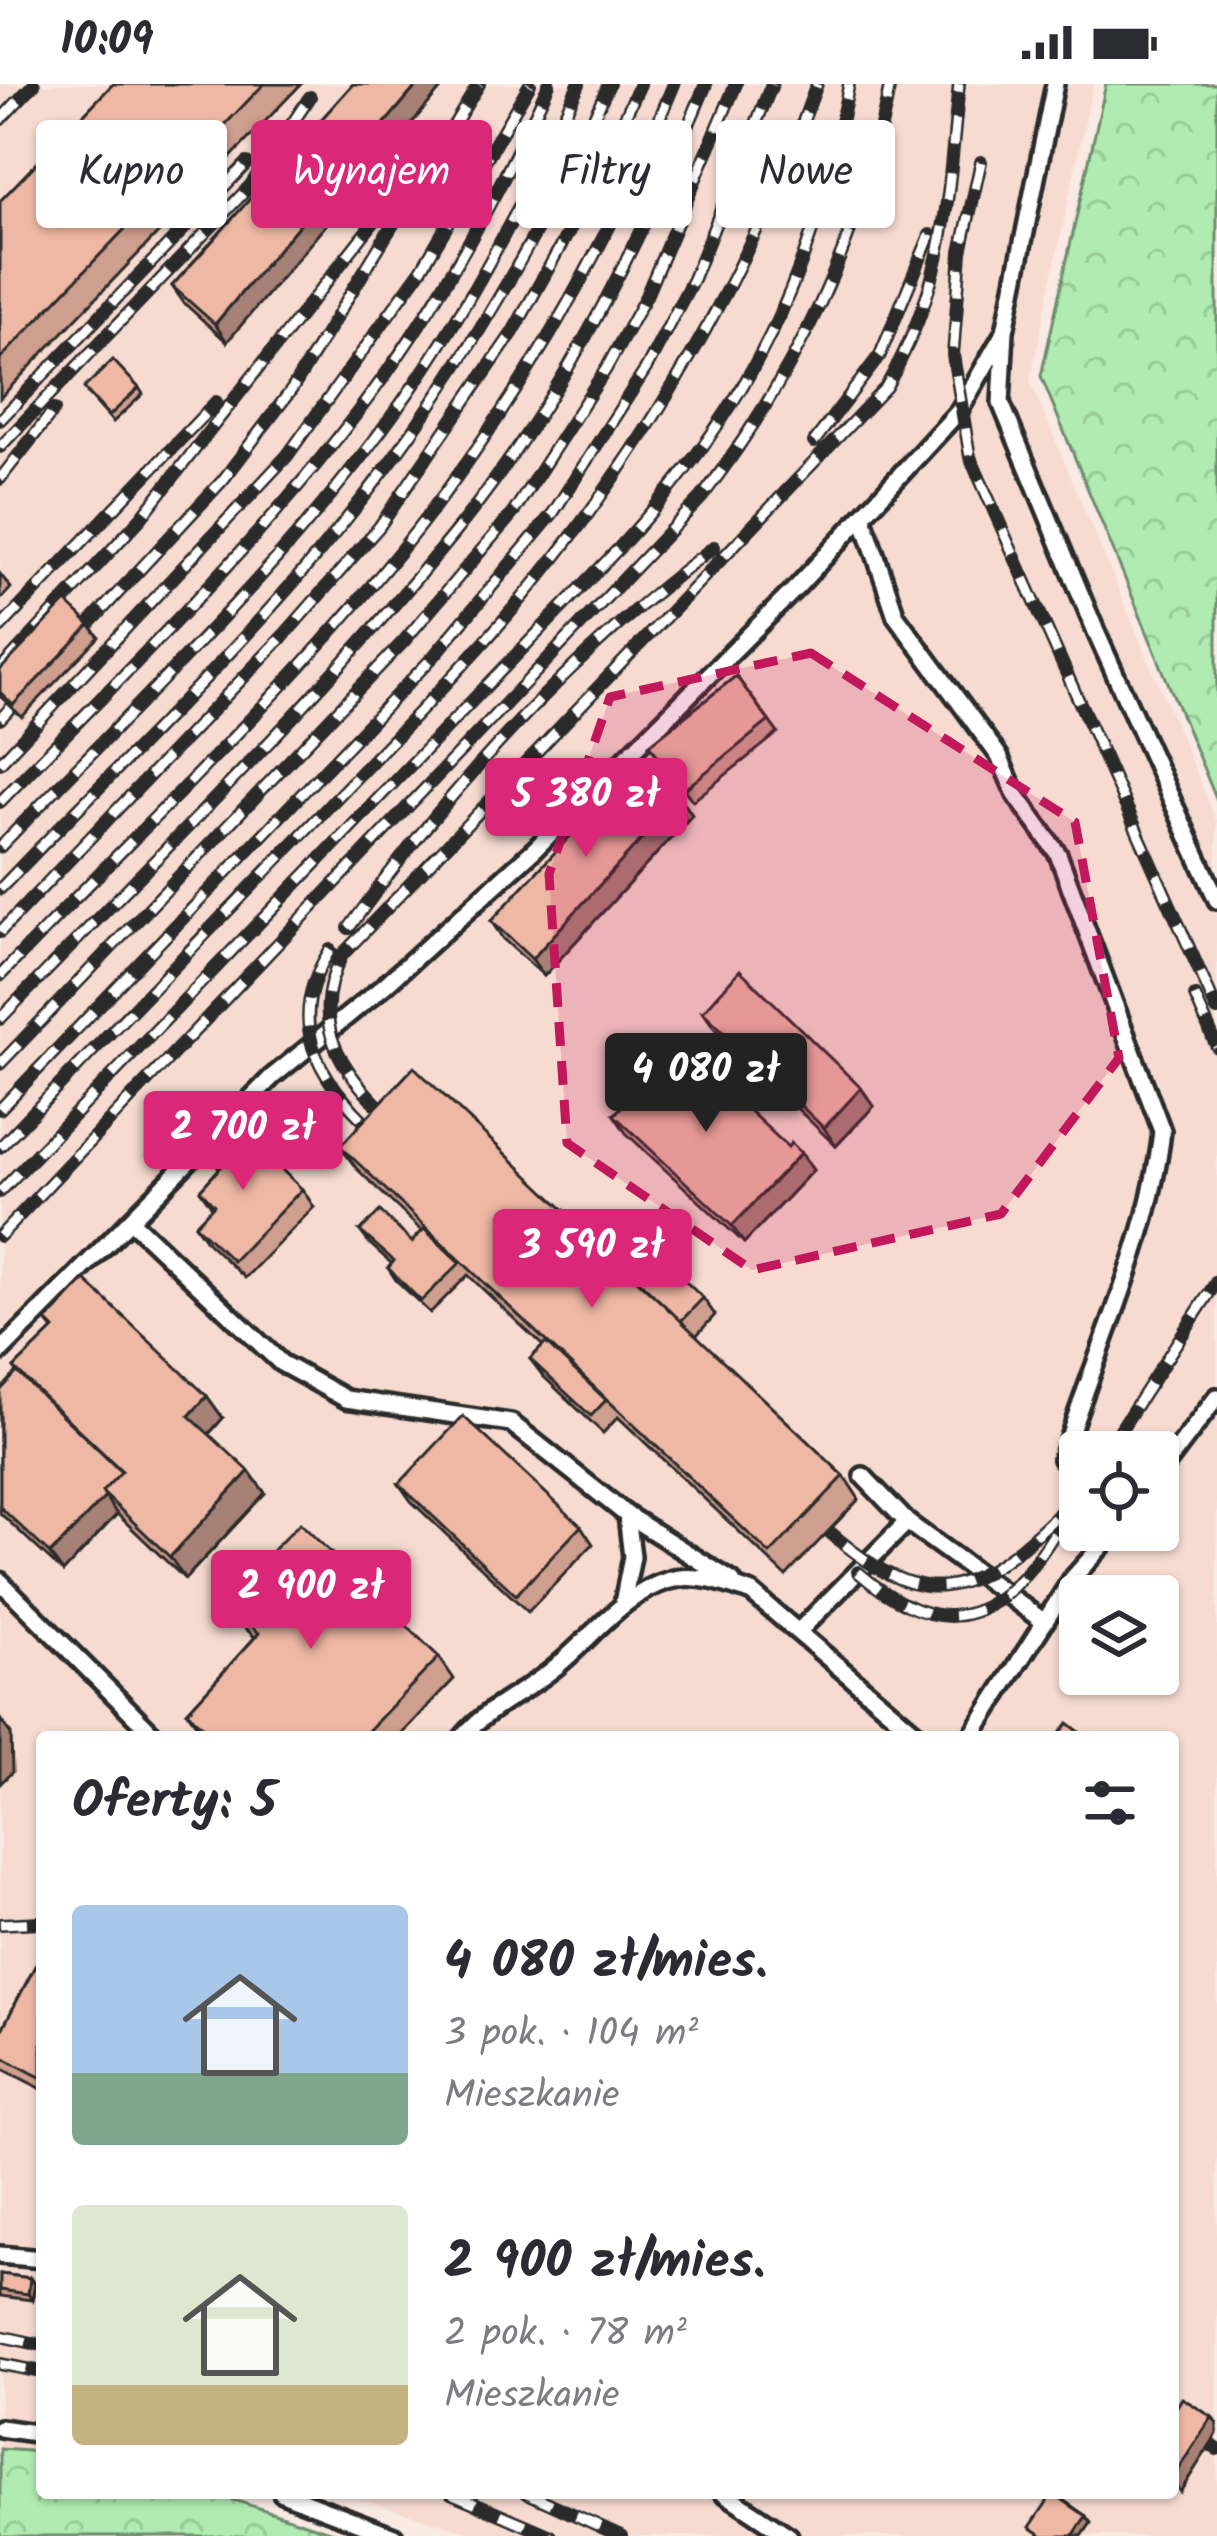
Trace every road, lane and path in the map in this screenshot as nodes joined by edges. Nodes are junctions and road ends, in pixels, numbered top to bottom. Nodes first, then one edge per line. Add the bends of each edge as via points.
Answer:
1 (1055, 84) edge
2 (1005, 331) junction
3 (863, 518) junction
4 (1217, 900) edge
5 (133, 1222) junction
6 (0, 1352) edge
7 (1217, 1397) edge
8 (1072, 1431) edge
9 (1179, 1447) edge
10 (862, 1476) dead end
11 (627, 1516) junction
12 (907, 1522) junction
13 (1099, 1551) edge
14 (0, 1581) edge
15 (752, 1593) junction
16 (623, 1603) junction
17 (1043, 1621) junction
18 (799, 1632) junction
19 (150, 1731) edge
20 (468, 1731) edge
21 (914, 1731) edge
22 (975, 1731) edge
23 (0, 2255) edge
24 (36, 2258) edge
25 (0, 2428) edge
26 (36, 2433) edge
27 (298, 2499) edge
28 (733, 2499) edge
29 (394, 2536) edge
30 (789, 2536) edge

1 - 2 lane
2 - 3 lane via 958,411
2 - 4 lane via 1001,403
3 - 5 lane via 534,850 272,1077
3 - 8 lane via 896,616 1058,854 1162,1131 1135,1252
5 - 6 lane
5 - 11 lane via 281,1363 346,1399 511,1423
7 - 9 lane
10 - 12 lane
11 - 15 lane
11 - 16 lane via 632,1557
12 - 17 lane
12 - 18 lane
13 - 17 lane
14 - 19 lane
15 - 16 lane via 721,1581 673,1579
15 - 18 lane
16 - 20 lane via 591,1640
17 - 22 lane
18 - 21 lane
23 - 24 lane
25 - 26 lane
27 - 29 lane
28 - 30 lane

